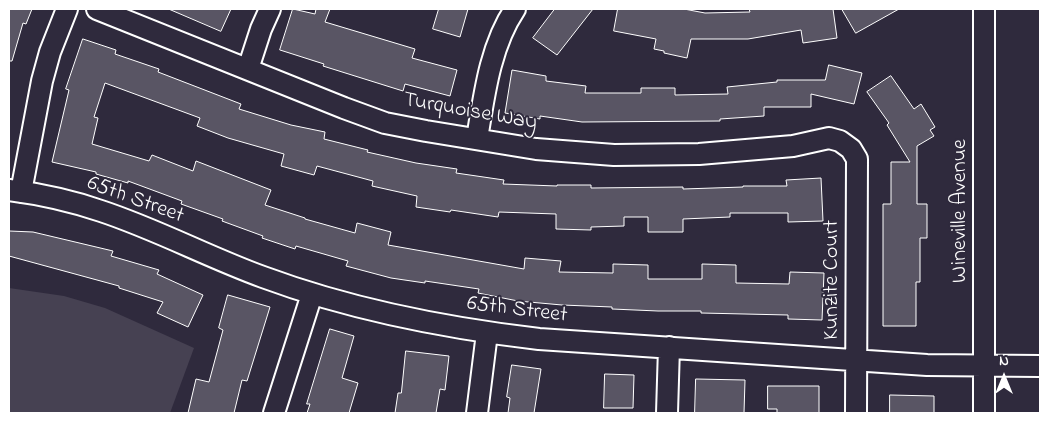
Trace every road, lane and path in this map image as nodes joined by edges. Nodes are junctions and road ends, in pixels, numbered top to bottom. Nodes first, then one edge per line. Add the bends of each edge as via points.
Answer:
1 (66, 9) edge
2 (97, 9) edge
3 (270, 9) edge
4 (515, 9) edge
5 (984, 9) edge
6 (248, 69) junction
7 (477, 140) junction
8 (852, 149) joint
9 (15, 191) edge
10 (312, 294) junction
11 (487, 333) junction
12 (669, 347) junction
13 (856, 359) junction
14 (984, 366) junction
15 (1040, 366) edge
16 (274, 413) edge
17 (477, 413) edge
18 (667, 413) edge
19 (856, 413) edge
20 (984, 413) edge

1 - 9 street via 50,52
2 - 6 street, Turquoise Way
3 - 6 street
4 - 7 street via 507,20 490,68
5 - 14 street, Wineville Avenue
6 - 7 street, Turquoise Way via 385,122
7 - 8 street, Turquoise Way via 536,149 614,155 699,154 792,146 829,138
8 - 13 street, Kunzite Court via 857,160
9 - 10 street, 65th Street via 101,211
10 - 11 street, 65th Street via 366,310
10 - 16 street
11 - 12 street, 65th Street
11 - 17 street
12 - 13 street, 65th Street
12 - 18 street
13 - 14 street, 65th Street
13 - 19 street, Kunzite Court
14 - 15 street, 65th Street
14 - 20 street, Wineville Avenue

